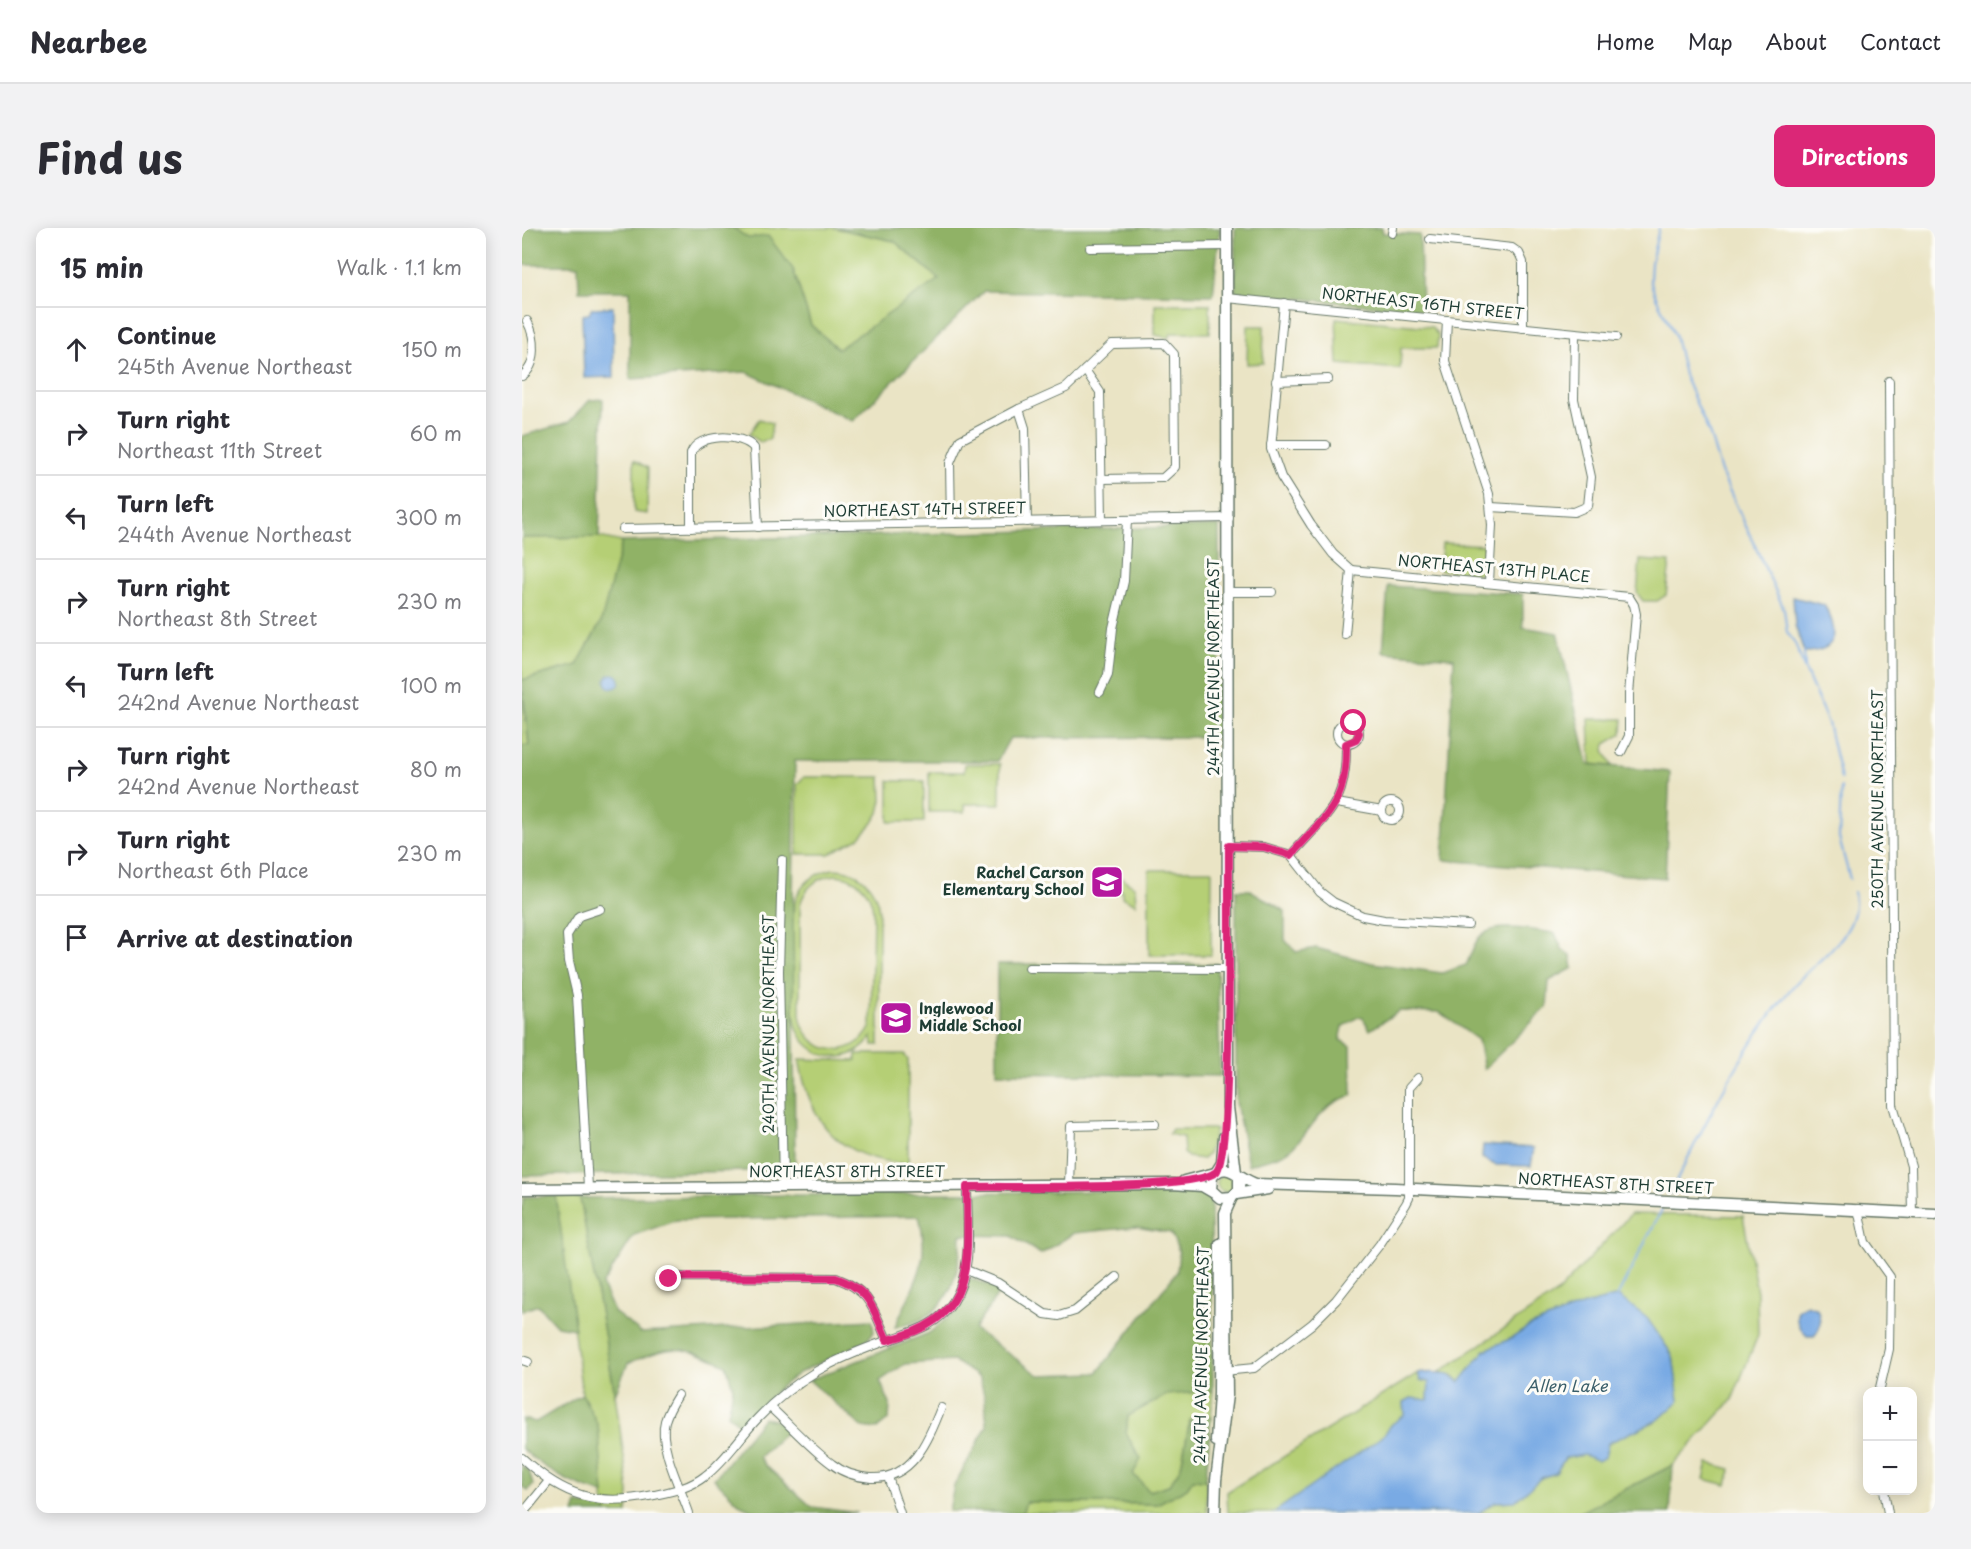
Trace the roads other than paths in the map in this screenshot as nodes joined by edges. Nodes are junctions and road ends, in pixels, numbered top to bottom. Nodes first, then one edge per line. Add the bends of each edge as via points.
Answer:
1 (1227, 228) edge
2 (1430, 239) dead end
3 (1227, 246) junction
4 (1090, 248) dead end
5 (1227, 298) junction
6 (1284, 303) junction
7 (1447, 320) junction
8 (527, 321) dead end
9 (1523, 328) junction
10 (1575, 333) junction
11 (1616, 337) dead end
12 (1085, 370) junction
13 (525, 374) edge
14 (1328, 379) dead end
15 (1276, 381) junction
16 (1890, 381) dead end
17 (1018, 409) junction
18 (1271, 445) junction
19 (1326, 445) dead end
20 (1102, 479) junction
21 (1491, 507) junction
22 (1229, 518) junction
23 (1102, 520) junction
24 (1127, 520) junction
25 (1027, 522) junction
26 (951, 523) junction
27 (758, 527) junction
28 (691, 528) junction
29 (623, 529) dead end
30 (1351, 570) junction
31 (1489, 582) junction
32 (1229, 592) junction
33 (1272, 592) dead end
34 (1345, 634) dead end
35 (1100, 692) dead end
36 (1346, 744) dead end
37 (1621, 752) dead end
38 (1337, 803) junction
39 (1382, 811) dead end
40 (1229, 846) junction
41 (1291, 855) junction
42 (782, 860) dead end
43 (600, 909) dead end
44 (1468, 925) dead end
45 (1029, 968) dead end
46 (1227, 969) junction
47 (1418, 1078) dead end
48 (1227, 1107) junction
49 (1155, 1124) dead end
50 (1216, 1172) junction
51 (1238, 1175) junction
52 (1172, 1184) junction
53 (1070, 1185) junction
54 (1295, 1185) junction
55 (588, 1187) junction
56 (783, 1187) junction
57 (967, 1187) junction
58 (1408, 1188) junction
59 (522, 1189) edge
60 (1215, 1195) junction
61 (1234, 1196) junction
62 (1858, 1209) junction
63 (1912, 1213) junction
64 (1935, 1214) edge
65 (966, 1270) junction
66 (1117, 1277) dead end
67 (663, 1283) dead end
68 (887, 1340) junction
69 (1223, 1371) junction
70 (1880, 1387) edge
71 (678, 1395) dead end
72 (770, 1407) junction
73 (941, 1408) dead end
74 (522, 1458) edge
75 (888, 1477) junction
76 (549, 1481) junction
77 (681, 1489) junction
78 (1885, 1495) edge
79 (523, 1513) edge
80 (689, 1513) edge
81 (900, 1513) edge
82 (1215, 1513) edge
83 (1888, 1513) edge

1 - 3 street, 244TH AVENUE NORTHEAST
2 - 9 street via 1512,248 1519,253 1523,262
3 - 4 street
3 - 5 street, 244TH AVENUE NORTHEAST
5 - 6 street, NORTHEAST 16TH STREET
5 - 22 street, 244TH AVENUE NORTHEAST
6 - 7 street, NORTHEAST 16TH STREET
6 - 15 street
7 - 9 street, NORTHEAST 16TH STREET
7 - 21 street via 1445,360 1486,478
8 - 13 street via 533,336 532,365
9 - 10 street, NORTHEAST 16TH STREET
10 - 11 street, NORTHEAST 16TH STREET
10 - 21 street via 1574,399 1591,477 1588,506 1574,512
12 - 17 street via 1066,388
12 - 20 street via 1100,392
12 - 20 street via 1112,344 1158,342 1168,345 1174,354 1175,467 1163,478
14 - 15 street
15 - 18 street
16 - 63 street, 250TH AVENUE NORTHEAST via 1893,1105 1911,1166
17 - 25 street via 1025,428
17 - 26 street via 960,440 954,448 950,463
18 - 19 street
18 - 30 street via 1281,477 1311,525 1332,554
20 - 23 street
21 - 31 street
22 - 24 street, NORTHEAST 14TH STREET
22 - 32 street, 244TH AVENUE NORTHEAST
23 - 24 street, NORTHEAST 14TH STREET
23 - 25 street, NORTHEAST 14TH STREET
24 - 35 street via 1124,581 1108,675
25 - 26 street, NORTHEAST 14TH STREET
26 - 27 street, NORTHEAST 14TH STREET
27 - 28 street, NORTHEAST 14TH STREET
27 - 28 street via 754,448 741,439 703,439 691,453
28 - 29 street, NORTHEAST 14TH STREET
30 - 31 street, NORTHEAST 13TH PLACE
30 - 34 street
31 - 37 street, NORTHEAST 13TH PLACE via 1622,594 1632,601 1636,614 1629,736
32 - 33 street
32 - 40 street, 244TH AVENUE NORTHEAST
36 - 38 street via 1346,772
38 - 39 street
38 - 41 street
40 - 41 street via 1264,847
40 - 46 street, 244TH AVENUE NORTHEAST
41 - 44 street via 1320,892 1363,916
42 - 56 street, 240TH AVENUE NORTHEAST via 779,971
43 - 55 street via 579,916 571,925 567,941 577,995
45 - 46 street
46 - 48 street, 244TH AVENUE NORTHEAST
47 - 58 street via 1409,1088
48 - 50 street, 244TH AVENUE NORTHEAST via 1222,1163
48 - 51 street, 244TH AVENUE NORTHEAST
49 - 53 street via 1071,1126
50 - 51 street via 1225,1168
50 - 52 street, NORTHEAST 8TH STREET
50 - 60 street via 1210,1181
51 - 54 street, NORTHEAST 8TH STREET via 1256,1184
51 - 61 street via 1240,1185
52 - 53 street, NORTHEAST 8TH STREET
52 - 60 street, NORTHEAST 8TH STREET via 1202,1186
53 - 57 street, NORTHEAST 8TH STREET
54 - 58 street, NORTHEAST 8TH STREET
54 - 61 street, NORTHEAST 8TH STREET
55 - 56 street, NORTHEAST 8TH STREET
55 - 59 street, NORTHEAST 8TH STREET
56 - 57 street, NORTHEAST 8TH STREET
57 - 65 street
58 - 62 street, NORTHEAST 8TH STREET
58 - 69 street via 1406,1204 1336,1300 1254,1368
60 - 61 street via 1224,1199
60 - 69 street, 244TH AVENUE NORTHEAST via 1220,1225
61 - 69 street, 244TH AVENUE NORTHEAST via 1225,1214
62 - 63 street, NORTHEAST 8TH STREET
62 - 70 street via 1865,1242 1890,1277 1889,1349
63 - 64 street, NORTHEAST 8TH STREET
65 - 66 street via 998,1283 1045,1314 1059,1316 1075,1311
65 - 68 street via 959,1292 938,1318 918,1331
67 - 68 street via 674,1277 836,1278 865,1294
68 - 72 street via 817,1371
69 - 82 street, 244TH AVENUE NORTHEAST
71 - 77 street via 663,1431
72 - 75 street via 832,1464 865,1478
72 - 77 street via 714,1468
73 - 75 street via 920,1453 900,1472
74 - 76 street
75 - 81 street
76 - 77 street via 599,1500 635,1499
76 - 79 street
77 - 80 street
78 - 83 street

